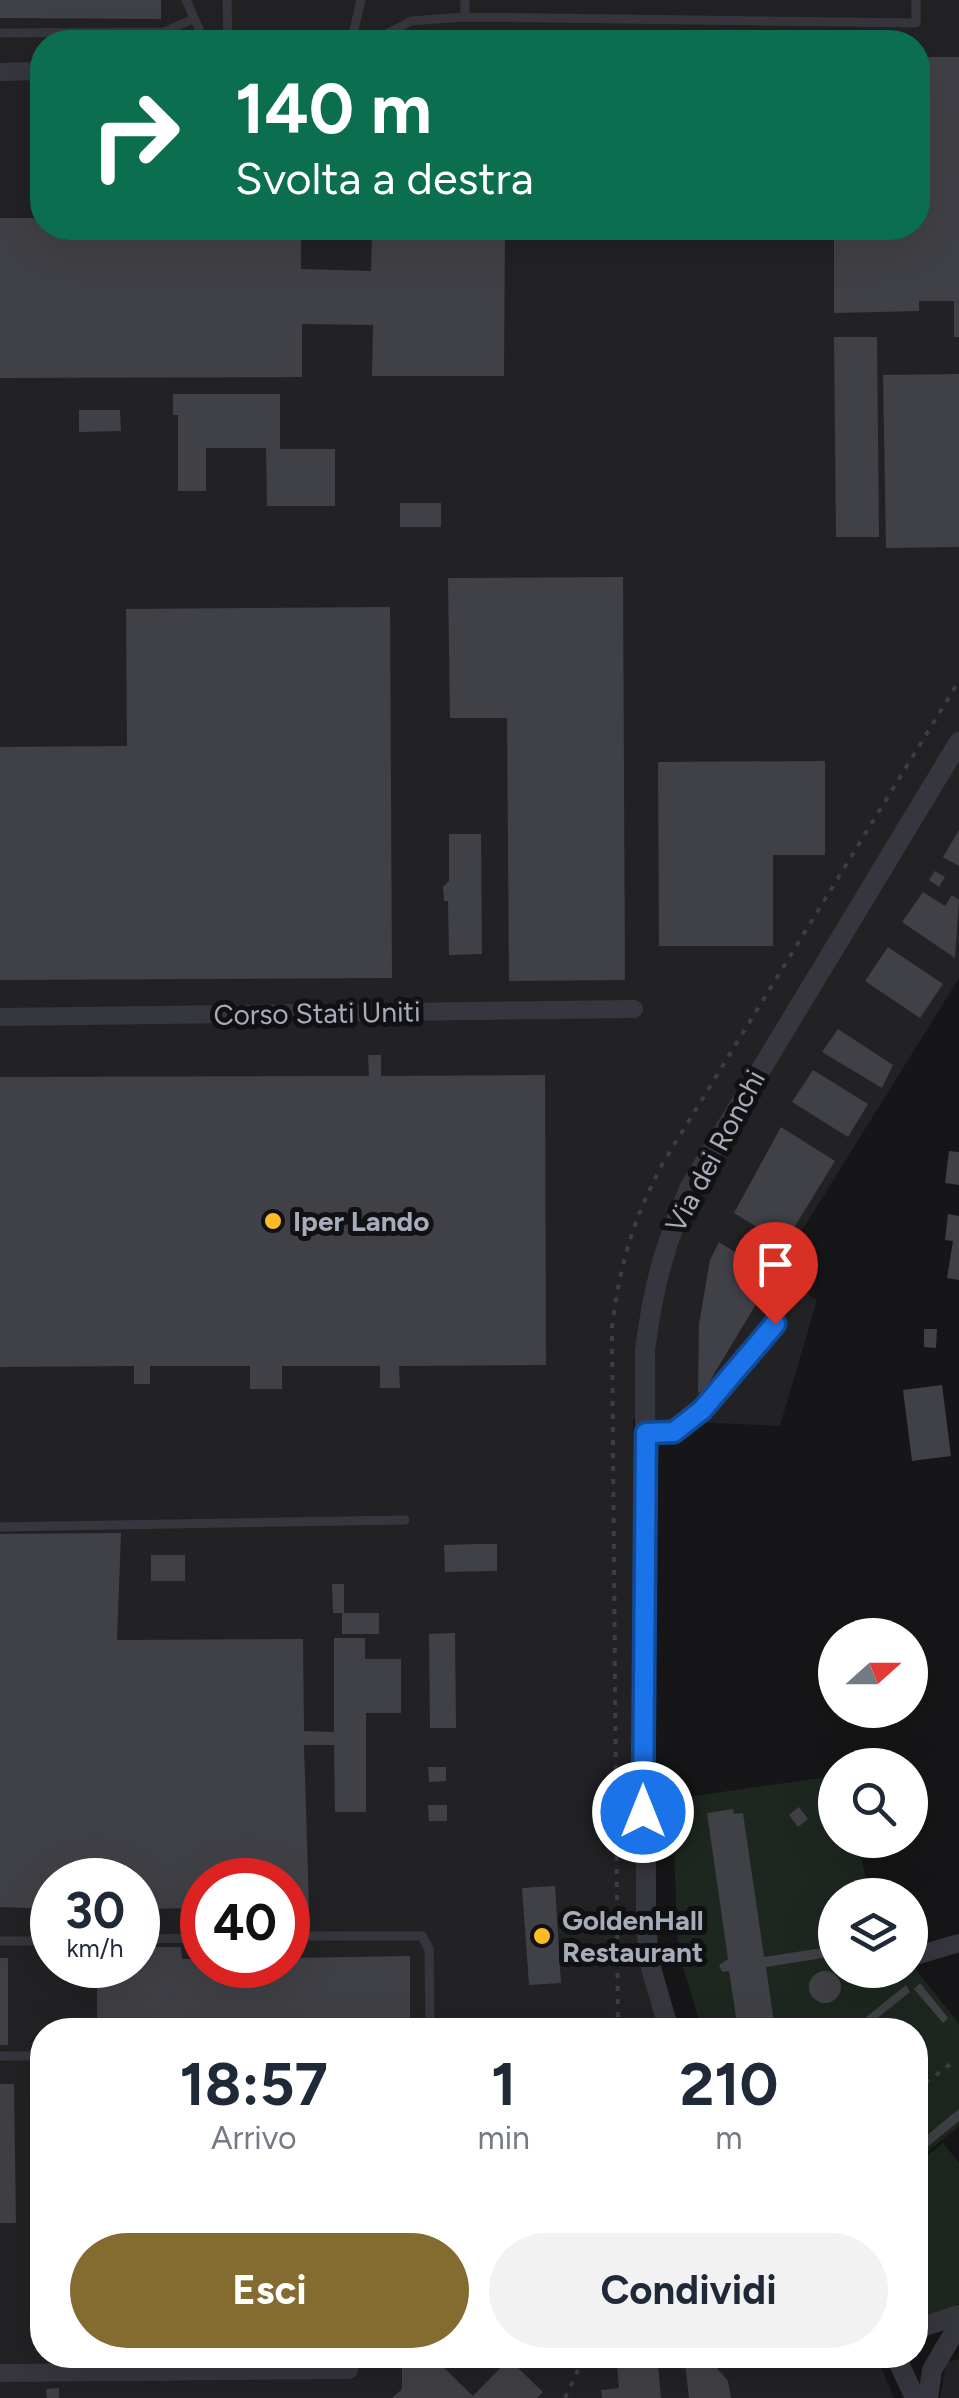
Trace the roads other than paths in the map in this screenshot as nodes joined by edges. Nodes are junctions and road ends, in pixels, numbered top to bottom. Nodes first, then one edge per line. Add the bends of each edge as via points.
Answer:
1 (186, 0) edge
2 (228, 0) edge
3 (360, 0) edge
4 (464, 0) edge
5 (916, 0) edge
6 (465, 17) junction
7 (192, 19) junction
8 (168, 30) edge
9 (198, 30) edge
10 (228, 30) edge
11 (354, 30) edge
12 (394, 30) edge
13 (0, 32) edge
14 (30, 32) edge
15 (30, 71) edge
16 (0, 72) edge
17 (959, 742) edge
18 (634, 1010) dead end
19 (0, 1017) edge
20 (775, 1324) dead end
21 (646, 1433) junction
22 (406, 1520) dead end
23 (0, 1528) edge
24 (310, 1936) edge
25 (0, 1941) edge
26 (30, 1941) edge
27 (959, 1943) edge
28 (928, 1952) edge
29 (430, 2018) edge
30 (667, 2018) edge
31 (0, 2056) edge
32 (30, 2056) edge
33 (959, 2315) edge
34 (959, 2324) edge
35 (928, 2325) edge
36 (928, 2331) edge
37 (937, 2361) junction
38 (928, 2367) edge
39 (172, 2368) edge
40 (349, 2368) edge
41 (901, 2368) edge
42 (168, 2372) junction
43 (0, 2373) edge
44 (915, 2398) edge
45 (928, 2398) edge

1 - 7 lane
2 - 10 lane
3 - 11 lane
4 - 6 lane
5 - 6 lane via 916,23
6 - 12 lane via 410,21
7 - 8 lane
7 - 9 lane
13 - 14 lane
15 - 16 street
17 - 21 street, Via dei Ronchi via 738,1104 670,1230 652,1290
18 - 19 street, Corso Stati Uniti
20 - 21 lane via 702,1410 674,1432
21 - 30 street, Via dei Ronchi via 646,1918
22 - 23 lane
24 - 29 lane via 422,1936 429,1950
25 - 26 lane
27 - 28 street
31 - 32 lane
33 - 35 street
34 - 37 street
36 - 37 street
37 - 38 street
37 - 45 street
39 - 42 street
40 - 42 street
41 - 44 street
42 - 43 street

